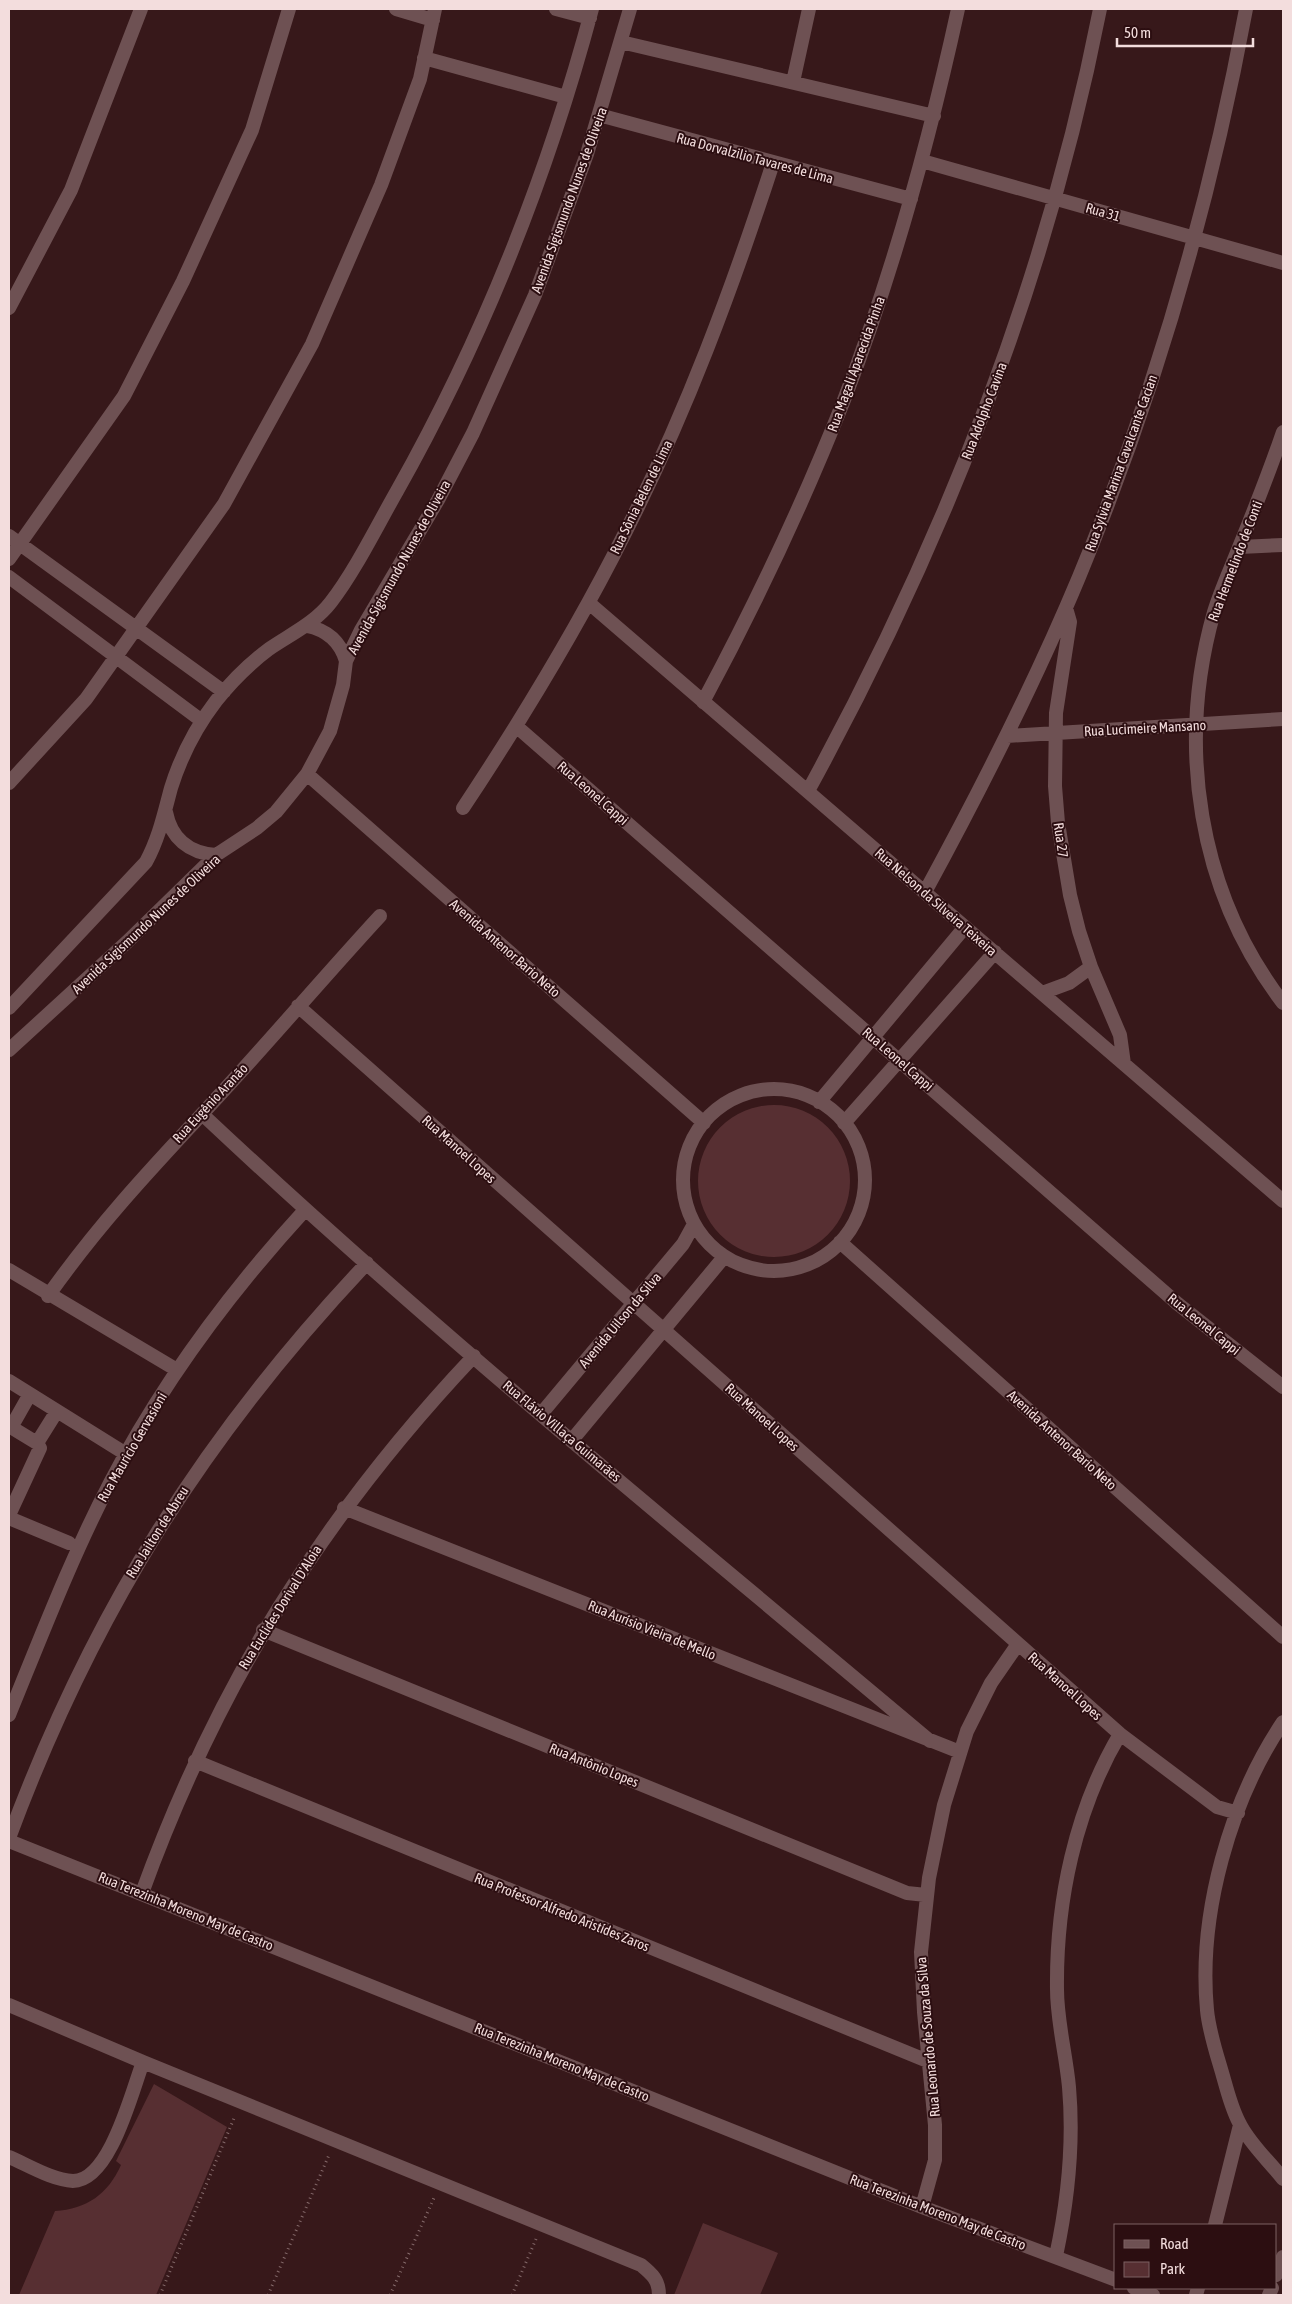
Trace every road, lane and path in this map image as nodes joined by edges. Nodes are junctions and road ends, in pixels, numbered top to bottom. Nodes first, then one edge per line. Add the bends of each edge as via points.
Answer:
1 (141, 9) edge
2 (289, 9) edge
3 (396, 9) edge
4 (556, 9) edge
5 (630, 9) edge
6 (808, 9) edge
7 (958, 9) edge
8 (1100, 9) edge
9 (1246, 9) edge
10 (591, 13) edge
11 (434, 14) edge
12 (621, 42) junction
13 (424, 58) junction
14 (793, 82) junction
15 (566, 96) junction
16 (600, 115) junction
17 (934, 116) junction
18 (922, 161) junction
19 (773, 163) junction
20 (1054, 198) junction
21 (911, 199) junction
22 (1194, 238) junction
23 (1283, 263) edge
24 (9, 308) edge
25 (1283, 432) edge
26 (14, 540) edge
27 (1283, 545) edge
28 (1240, 547) junction
29 (9, 559) edge
30 (9, 577) edge
31 (589, 603) junction
32 (1066, 608) junction
33 (307, 626) junction
34 (136, 628) junction
35 (116, 657) junction
36 (346, 661) junction
37 (224, 692) junction
38 (704, 702) junction
39 (1283, 720) edge
40 (202, 721) junction
41 (1195, 725) junction
42 (516, 726) junction
43 (1055, 733) junction
44 (1007, 736) junction
45 (307, 774) junction
46 (9, 783) edge
47 (808, 791) junction
48 (462, 808) dead end
49 (166, 811) junction
50 (216, 855) junction
51 (925, 892) junction
52 (380, 916) dead end
53 (966, 927) junction
54 (995, 952) junction
55 (1091, 967) junction
56 (1042, 993) junction
57 (1283, 1004) edge
58 (298, 1006) junction
59 (9, 1008) edge
60 (874, 1038) junction
61 (9, 1050) edge
62 (900, 1060) junction
63 (1124, 1064) junction
64 (819, 1102) junction
65 (202, 1114) junction
66 (704, 1123) junction
67 (844, 1123) junction
68 (1283, 1200) edge
69 (305, 1210) junction
70 (694, 1224) junction
71 (840, 1242) junction
72 (724, 1257) junction
73 (366, 1263) junction
74 (9, 1270) edge
75 (48, 1296) junction
76 (634, 1304) junction
77 (663, 1330) junction
78 (474, 1356) junction
79 (177, 1370) junction
80 (9, 1381) edge
81 (1283, 1387) edge
82 (30, 1394) junction
83 (57, 1411) junction
84 (541, 1414) junction
85 (572, 1440) junction
86 (37, 1443) junction
87 (126, 1454) junction
88 (344, 1508) junction
89 (9, 1516) edge
90 (69, 1542) dead end
91 (263, 1630) junction
92 (1283, 1637) edge
93 (1018, 1644) junction
94 (9, 1715) edge
95 (1283, 1722) edge
96 (1120, 1734) junction
97 (930, 1741) junction
98 (960, 1752) junction
99 (195, 1761) junction
100 (1238, 1813) junction
101 (9, 1839) edge
102 (142, 1893) junction
103 (926, 1896) junction
104 (9, 2005) edge
105 (143, 2062) junction
106 (930, 2062) junction
107 (241, 2102) junction
108 (1240, 2125) junction
109 (335, 2140) junction
110 (9, 2157) edge
111 (1283, 2179) edge
112 (441, 2183) junction
113 (922, 2207) junction
114 (1215, 2224) edge
115 (542, 2225) junction
116 (1056, 2256) junction
117 (1283, 2257) edge
118 (1277, 2272) edge
119 (1114, 2279) edge
120 (1137, 2289) edge
121 (160, 2295) edge
122 (268, 2295) edge
123 (390, 2295) edge
124 (512, 2295) edge
125 (659, 2295) edge
126 (1153, 2295) edge

1 - 24 street via 71,190
2 - 26 street via 252,130 183,281 124,396
3 - 11 street
4 - 10 street
5 - 12 street, Avenida Sigismundo Nunes de Oliveira
6 - 14 street
7 - 17 street, Rua Magali Aparecida Pinha
8 - 20 street, Rua Adolpho Cavina
9 - 22 street, Rua Sylvia Marina Cavalcante Cacian via 1218,146
10 - 15 street
11 - 13 street
12 - 14 street
12 - 16 street, Avenida Sigismundo Nunes de Oliveira
13 - 15 street
13 - 34 street via 420,79 380,186 312,344 224,504
14 - 17 street
15 - 33 street via 504,271 442,407 346,578 331,602
16 - 19 street, Rua Dorvalzilio Tavares de Lima
16 - 36 street, Avenida Sigismundo Nunes de Oliveira via 562,225 501,373 438,500
17 - 18 street, Rua Magali Aparecida Pinha
18 - 20 street, Rua 31
18 - 21 street, Rua Magali Aparecida Pinha
19 - 21 street, Rua Dorvalzilio Tavares de Lima
19 - 31 street, Rua Sônia Belen de Lima via 693,386
20 - 22 street, Rua 31
20 - 47 street, Rua Adolpho Cavina via 1006,351 949,502 883,648
21 - 38 street, Rua Magali Aparecida Pinha via 873,320 813,476 763,586
22 - 23 street, Rua 31
22 - 32 street, Rua Sylvia Marina Cavalcante Cacian via 1142,410
25 - 28 street, Rua Hermelindo de Conti
26 - 29 street
26 - 34 street
27 - 28 street
28 - 41 street, Rua Hermelindo de Conti via 1220,594 1206,643
30 - 35 street
31 - 38 street, Rua Nelson da Silveira Teixeira
31 - 42 street, Rua Sônia Belen de Lima
32 - 43 street, Rua 27 via 1070,622
32 - 44 street, Rua Sylvia Marina Cavalcante Cacian
33 - 36 street via 333,638
33 - 37 street via 266,651
34 - 35 street
34 - 37 street
35 - 40 street
35 - 46 street via 73,715
36 - 45 street, Avenida Sigismundo Nunes de Oliveira via 330,731
37 - 40 street
38 - 47 street, Rua Nelson da Silveira Teixeira
39 - 41 street, Rua Lucimeire Mansano
40 - 49 street via 180,764
41 - 43 street, Rua Lucimeire Mansano
41 - 57 street, Rua Hermelindo de Conti via 1200,810 1216,875 1241,936
42 - 48 street, Rua Sônia Belen de Lima
42 - 60 street, Rua Leonel Cappi
43 - 44 street, Rua Lucimeire Mansano
43 - 55 street, Rua 27 via 1055,786 1063,859
44 - 51 street, Rua Sylvia Marina Cavalcante Cacian
45 - 50 street, Avenida Sigismundo Nunes de Oliveira via 276,812
45 - 66 street, Avenida Antenor Bario Neto
47 - 51 street, Rua Nelson da Silveira Teixeira
49 - 50 street via 168,822 181,842 197,852
49 - 59 street via 157,841 146,862
50 - 61 street, Avenida Sigismundo Nunes de Oliveira
51 - 53 street, Rua Nelson da Silveira Teixeira
52 - 58 street, Rua Eugênio Aranão
53 - 54 street, Rua Nelson da Silveira Teixeira
53 - 60 street
54 - 56 street, Rua Nelson da Silveira Teixeira
54 - 62 street
55 - 56 street via 1068,983
55 - 63 street, Rua 27 via 1120,1035
56 - 63 street, Rua Nelson da Silveira Teixeira
58 - 65 street, Rua Eugênio Aranão
58 - 76 street, Rua Manoel Lopes
60 - 62 street, Rua Leonel Cappi
60 - 64 street
62 - 67 street
62 - 81 street, Rua Leonel Cappi via 1178,1304
63 - 68 street, Rua Nelson da Silveira Teixeira
64 - 66 street via 789,1091 757,1092 727,1103
64 - 67 street
65 - 69 street, Rua Flávio Villaça Guimarães
65 - 75 street, Rua Eugênio Aranão via 108,1216
66 - 70 street via 695,1135 684,1164 684,1195
67 - 71 street via 860,1151 865,1183 858,1214
69 - 73 street, Rua Flávio Villaça Guimarães
69 - 79 street, Rua Mauricio Gervasioni via 242,1282
70 - 72 street
70 - 76 street, Avenida Uilson da Silva via 683,1244
71 - 72 street via 815,1261 784,1271 752,1269
71 - 92 street, Avenida Antenor Bario Neto
72 - 77 street
73 - 78 street, Rua Flávio Villaça Guimarães
73 - 101 street, Rua Jailton de Abreu via 248,1399 212,1447 144,1551 108,1614 55,1721
74 - 75 street
75 - 79 street
76 - 77 street, Rua Manoel Lopes
76 - 84 street, Avenida Uilson da Silva
77 - 85 street
77 - 93 street, Rua Manoel Lopes
78 - 84 street, Rua Flávio Villaça Guimarães
78 - 88 street, Rua Euclides Dorival D'Aloia via 407,1430
79 - 87 street, Rua Mauricio Gervasioni
80 - 82 street
82 - 83 street
82 - 86 street via 14,1429
83 - 86 street
83 - 87 street
84 - 85 street, Rua Flávio Villaça Guimarães
85 - 97 street, Rua Flávio Villaça Guimarães
86 - 89 street via 40,1448 38,1455
87 - 94 street, Rua Mauricio Gervasioni via 69,1568
88 - 91 street, Rua Euclides Dorival D'Aloia
88 - 97 street, Rua Aurísio Vieira de Mello
89 - 90 street
91 - 99 street, Rua Euclides Dorival D'Aloia
91 - 103 street, Rua Antônio Lopes via 907,1893
93 - 96 street, Rua Manoel Lopes
93 - 98 street, Rua Leonardo de Souza da Silva via 991,1683
95 - 100 street via 1260,1762
96 - 100 street, Rua Manoel Lopes via 1217,1806
96 - 116 street via 1105,1759 1080,1825 1060,1926 1058,2021 1069,2086 1071,2152
97 - 98 street, Rua Aurísio Vieira de Mello
98 - 103 street, Rua Leonardo de Souza da Silva via 935,1841
99 - 102 street, Rua Euclides Dorival D'Aloia
99 - 106 street, Rua Professor Alfredo Aristídes Zaros
100 - 108 street via 1213,1901 1206,1974 1207,2011 1212,2036
101 - 102 street, Rua Terezinha Moreno May de Castro
102 - 113 street, Rua Terezinha Moreno May de Castro
103 - 106 street, Rua Leonardo de Souza da Silva via 921,1952
104 - 105 street
105 - 107 street
105 - 110 street via 107,2156 89,2177 74,2181 60,2179
106 - 113 street, Rua Leonardo de Souza da Silva via 936,2160
107 - 109 street
107 - 121 path
108 - 111 street via 1254,2147
108 - 114 street
109 - 112 street
109 - 122 path
112 - 115 street
112 - 123 path
113 - 116 street, Rua Terezinha Moreno May de Castro
115 - 124 path
115 - 125 street via 640,2265 659,2284
116 - 119 street, Rua Terezinha Moreno May de Castro
117 - 118 street
120 - 126 street

